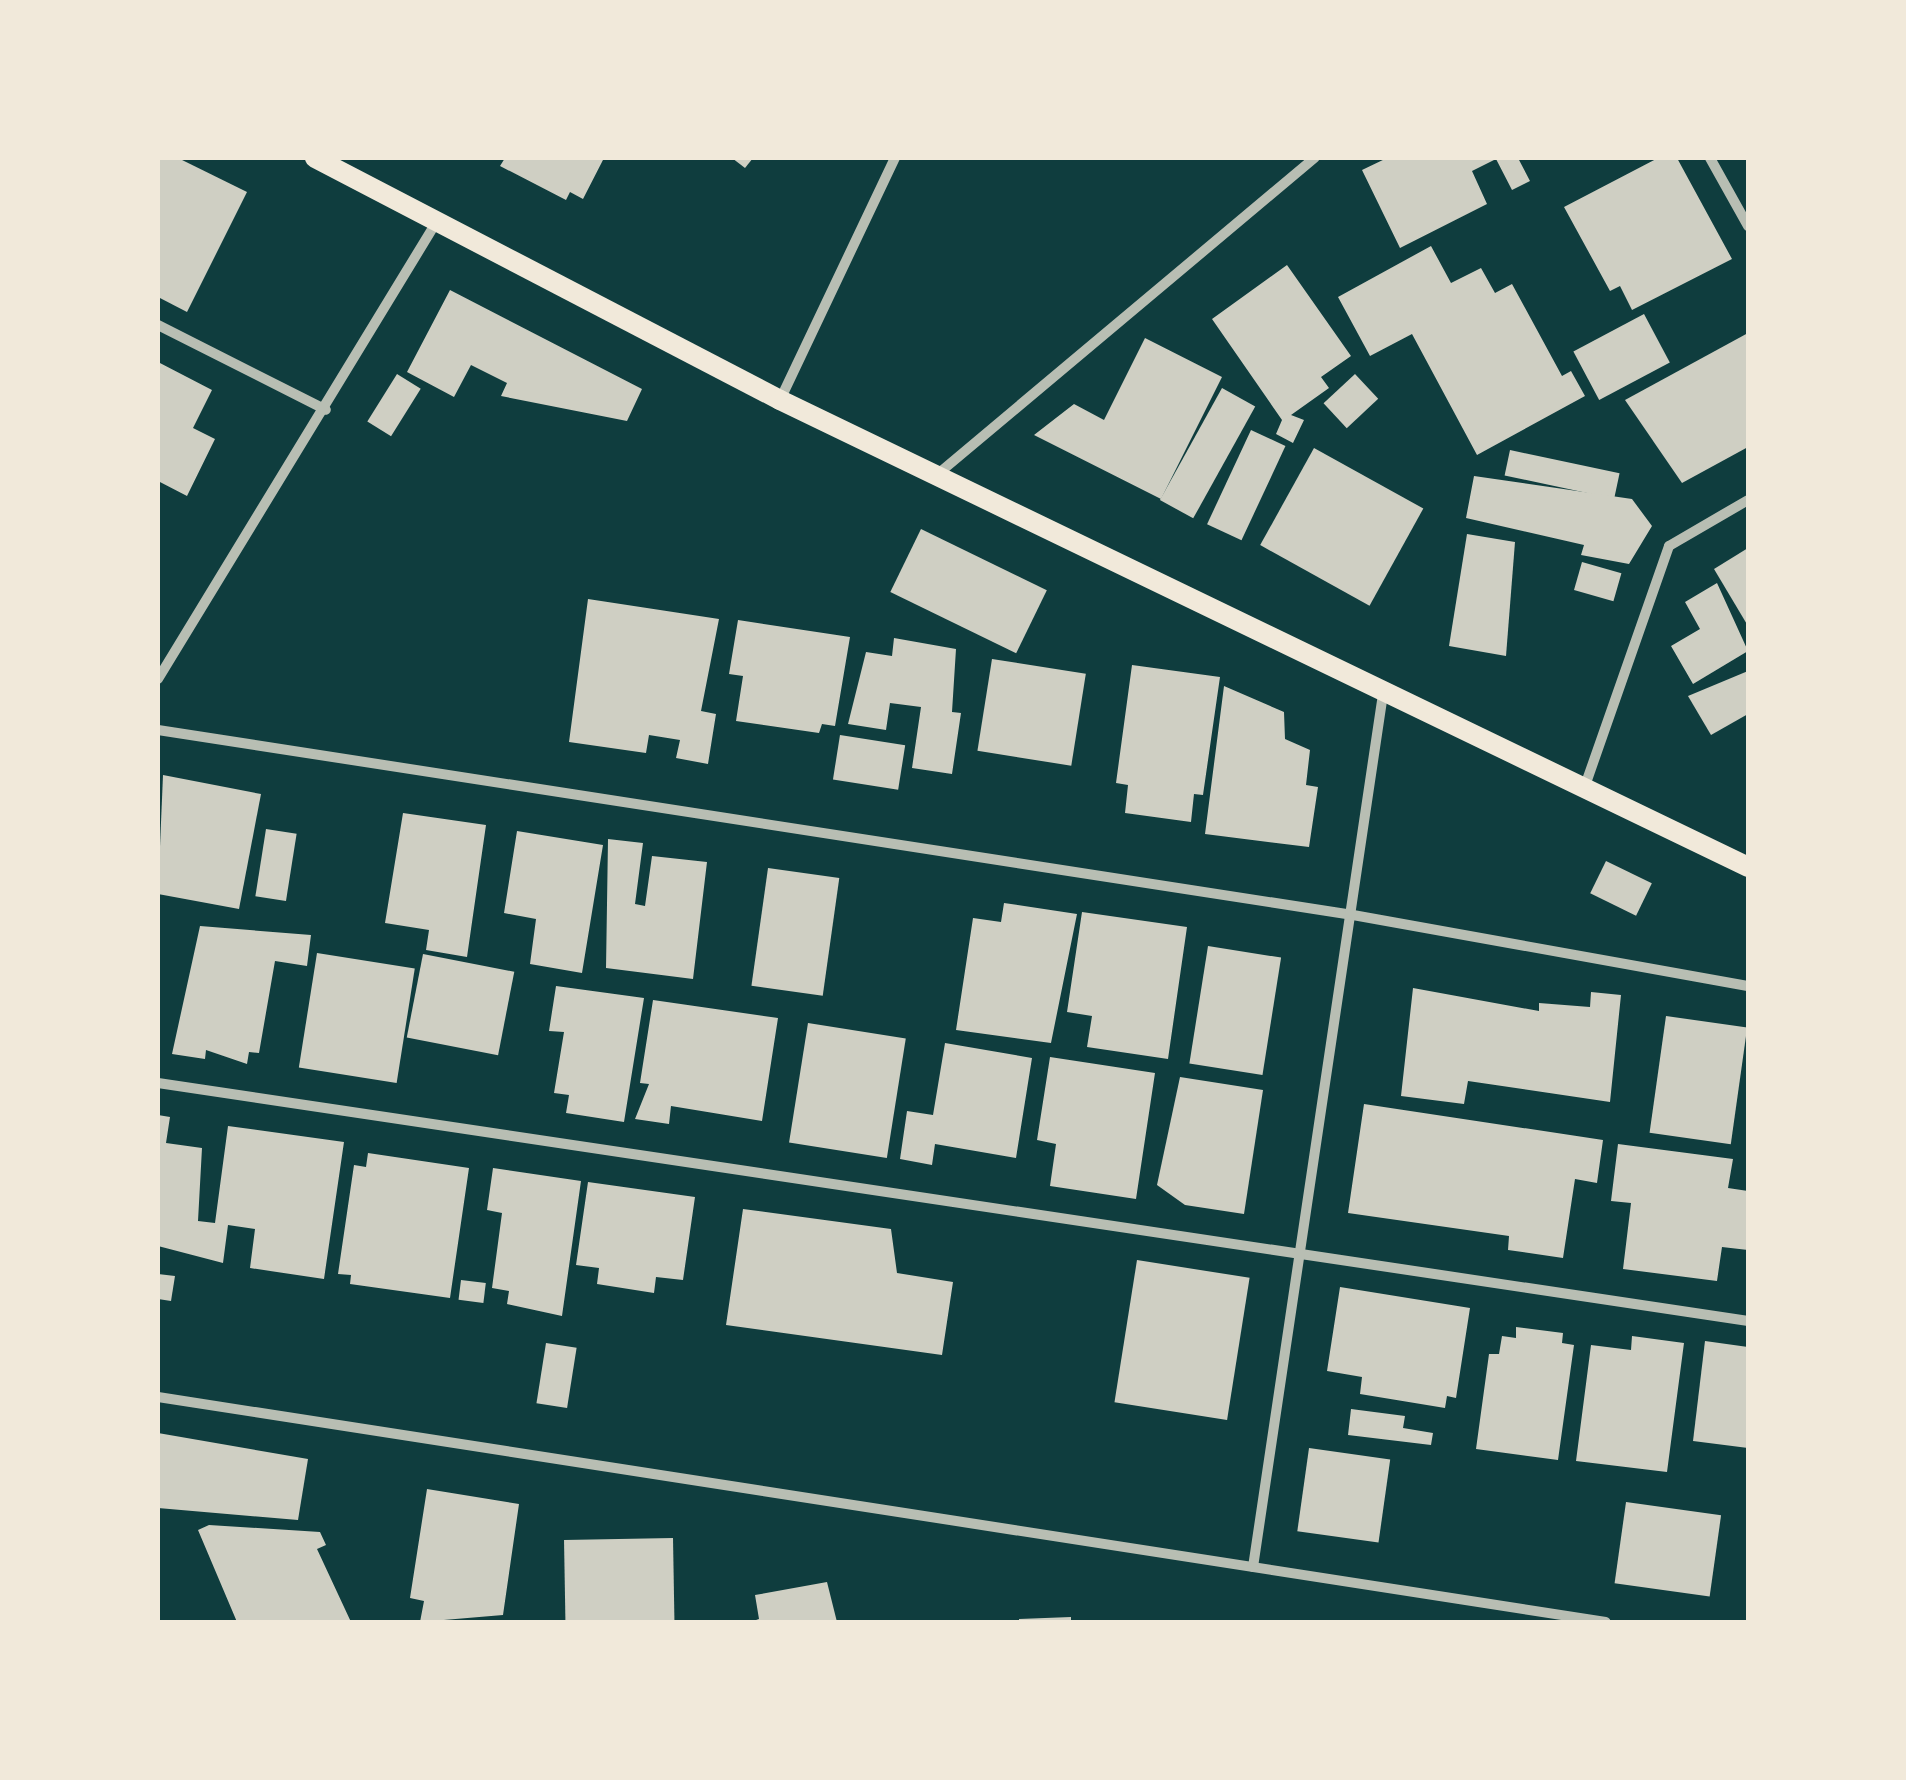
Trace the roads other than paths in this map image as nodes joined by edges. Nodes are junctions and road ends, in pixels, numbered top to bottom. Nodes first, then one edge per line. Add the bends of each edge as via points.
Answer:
1 (315, 158) edge
2 (895, 158) edge
3 (1314, 158) edge
4 (1710, 158) edge
5 (438, 220) junction
6 (1748, 226) edge
7 (158, 325) edge
8 (780, 400) junction
9 (326, 410) junction
10 (939, 473) junction
11 (1748, 500) edge
12 (158, 679) edge
13 (1383, 694) junction
14 (158, 730) edge
15 (1586, 784) junction
16 (1748, 867) edge
17 (1354, 914) junction
18 (1748, 986) edge
19 (158, 1082) edge
20 (1300, 1256) junction
21 (1748, 1320) edge
22 (158, 1397) edge
23 (1253, 1567) junction
24 (1606, 1622) edge

1 - 5 main road
2 - 8 street
3 - 10 street
4 - 6 street
5 - 8 main road
5 - 9 street
7 - 9 street
8 - 10 main road
9 - 12 street
10 - 13 main road
11 - 15 street via 1669,546
13 - 15 main road
13 - 17 street
14 - 17 street
15 - 16 main road
17 - 18 street
17 - 20 street
19 - 20 street
20 - 21 street
20 - 23 street
22 - 23 street
23 - 24 street

